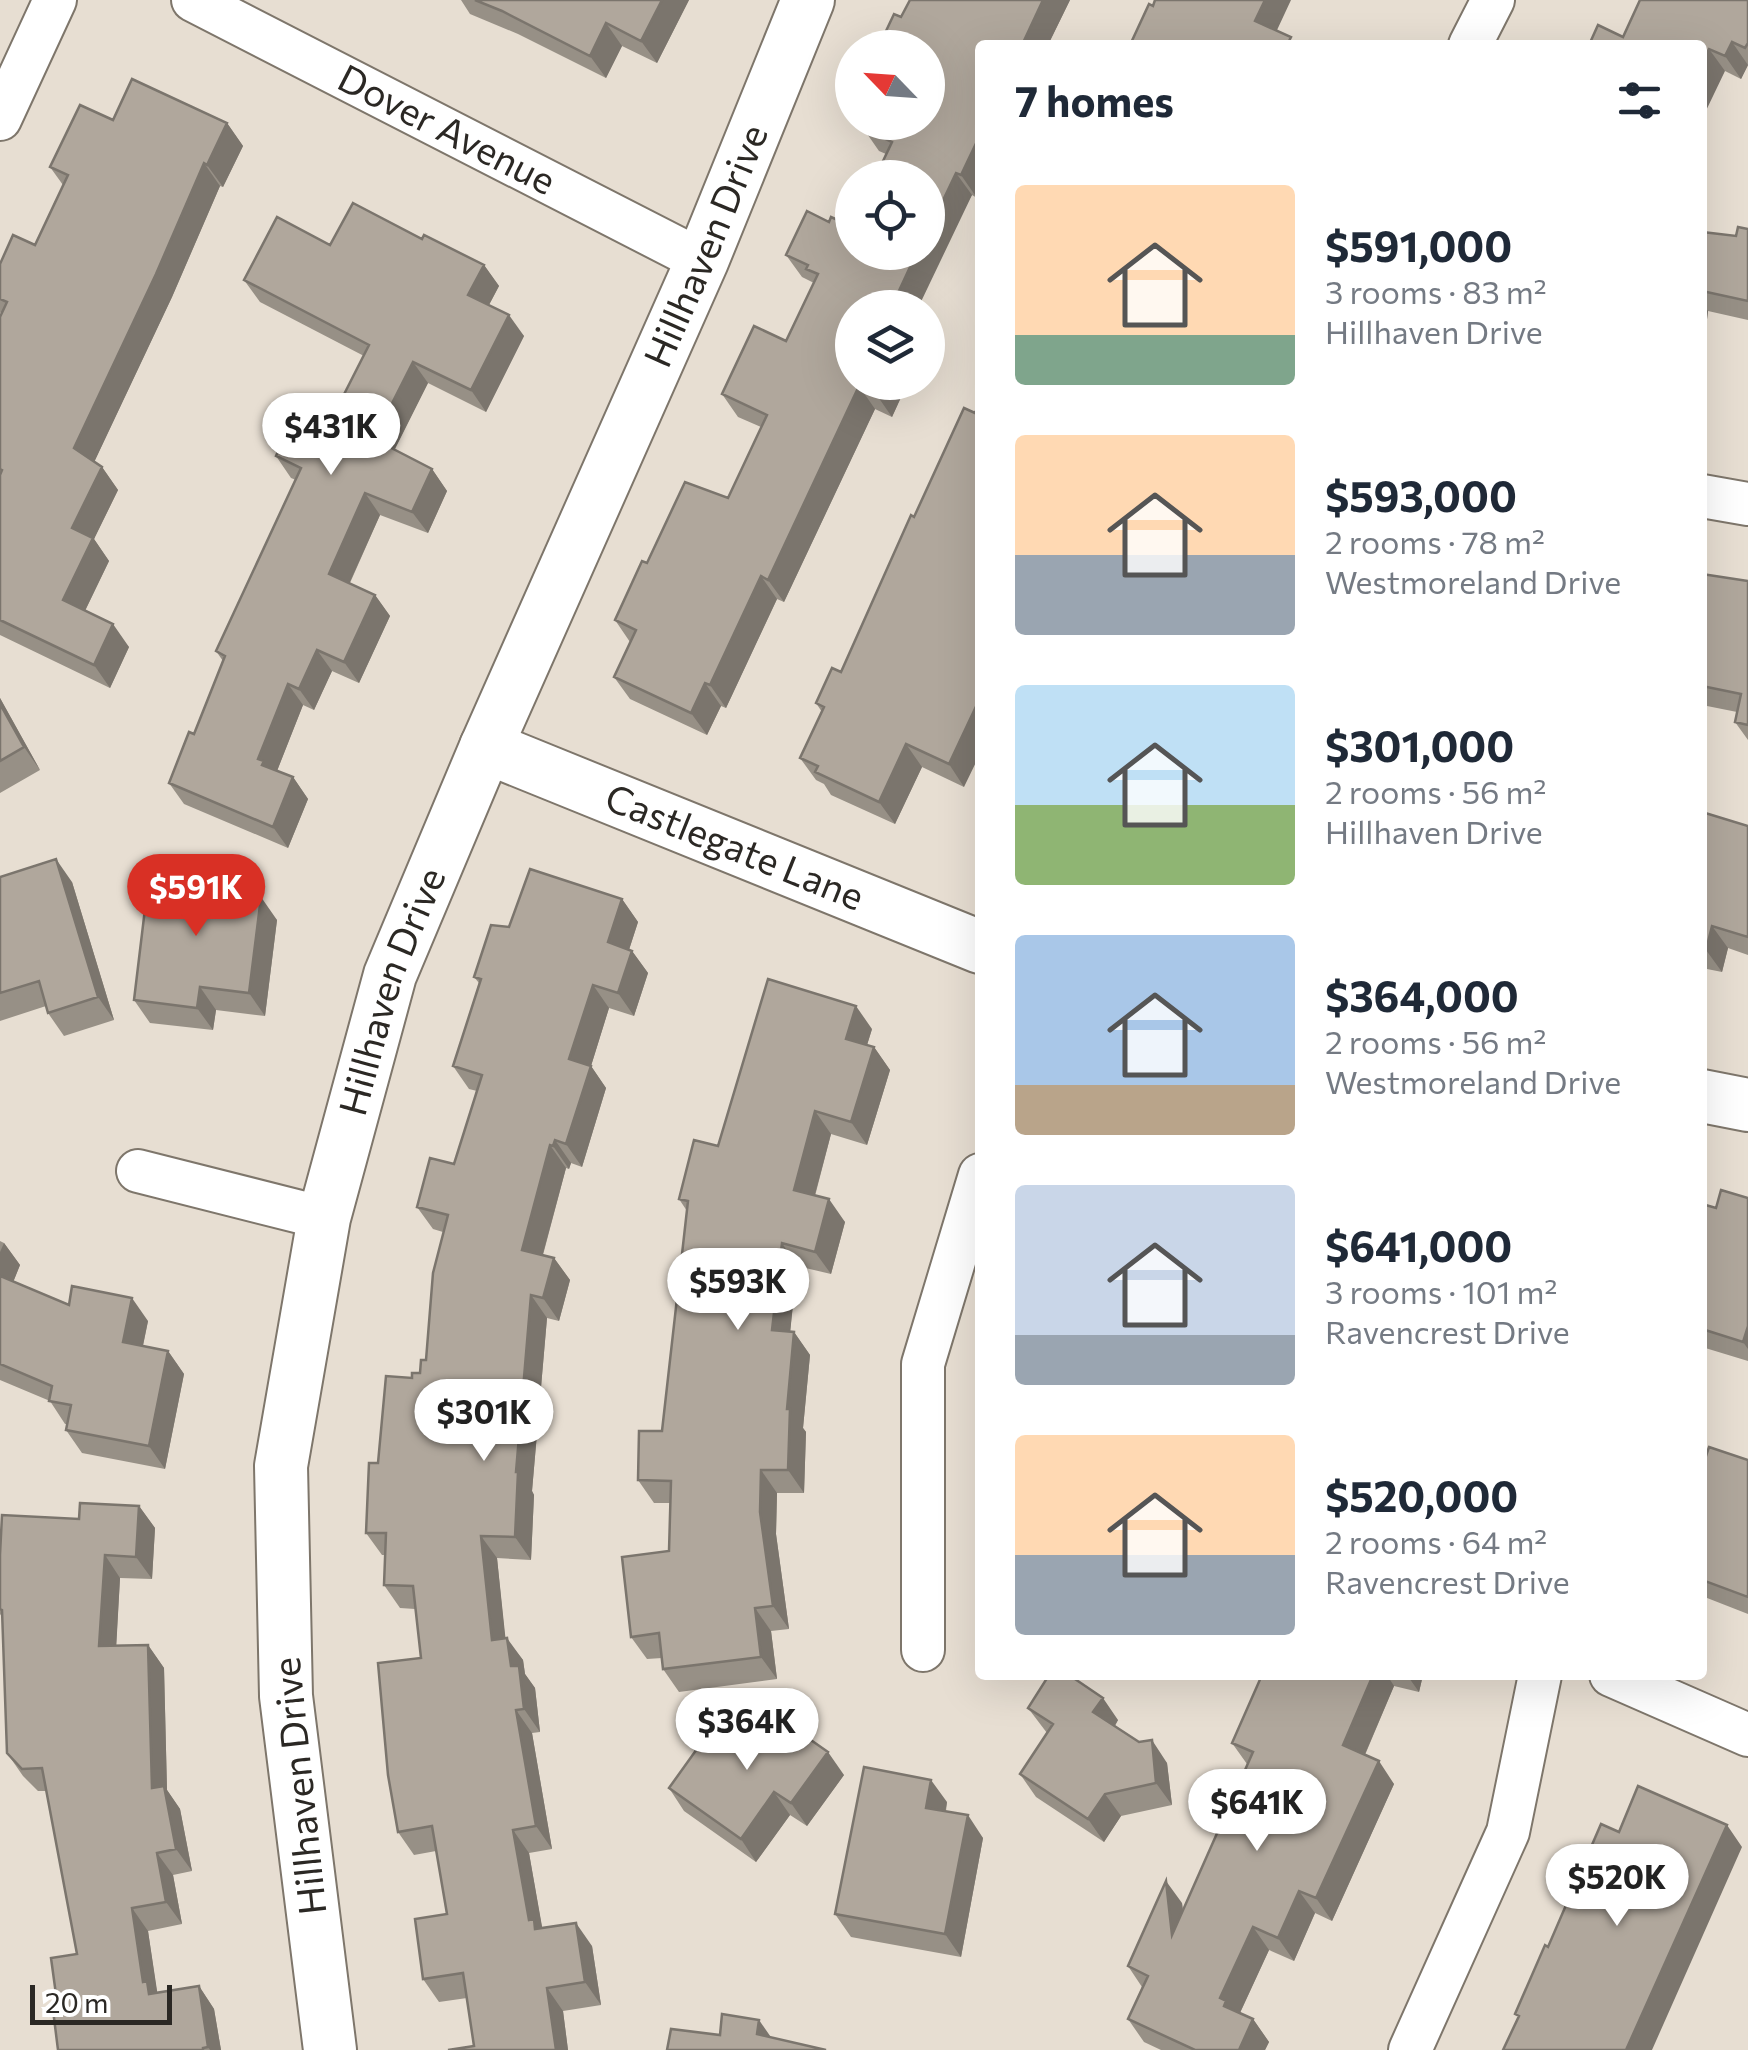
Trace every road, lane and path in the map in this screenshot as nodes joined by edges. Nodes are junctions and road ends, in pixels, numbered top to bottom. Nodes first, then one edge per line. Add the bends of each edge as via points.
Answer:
1 (55, 0) edge
2 (193, 0) edge
3 (808, 0) edge
4 (1493, 0) edge
5 (1473, 40) edge
6 (0, 119) edge
7 (702, 261) junction
8 (1707, 497) edge
9 (1748, 504) edge
10 (486, 747) junction
11 (975, 945) edge
12 (1707, 1097) edge
13 (1748, 1105) edge
14 (138, 1171) dead end
15 (975, 1192) edge
16 (324, 1218) junction
17 (923, 1650) dead end
18 (1539, 1680) edge
19 (1622, 1680) edge
20 (1748, 1735) edge
21 (330, 2050) edge
22 (1410, 2050) edge

1 - 6 street
2 - 7 street, Dover Avenue
3 - 7 street, Hillhaven Drive
4 - 5 street
7 - 10 street, Hillhaven Drive
8 - 9 street
10 - 11 street, Castlegate Lane
10 - 16 street, Hillhaven Drive via 390,975
12 - 13 street
14 - 16 street
15 - 17 street via 923,1364
16 - 21 street, Hillhaven Drive via 281,1466 286,1696
18 - 22 street via 1508,1832
19 - 20 street

